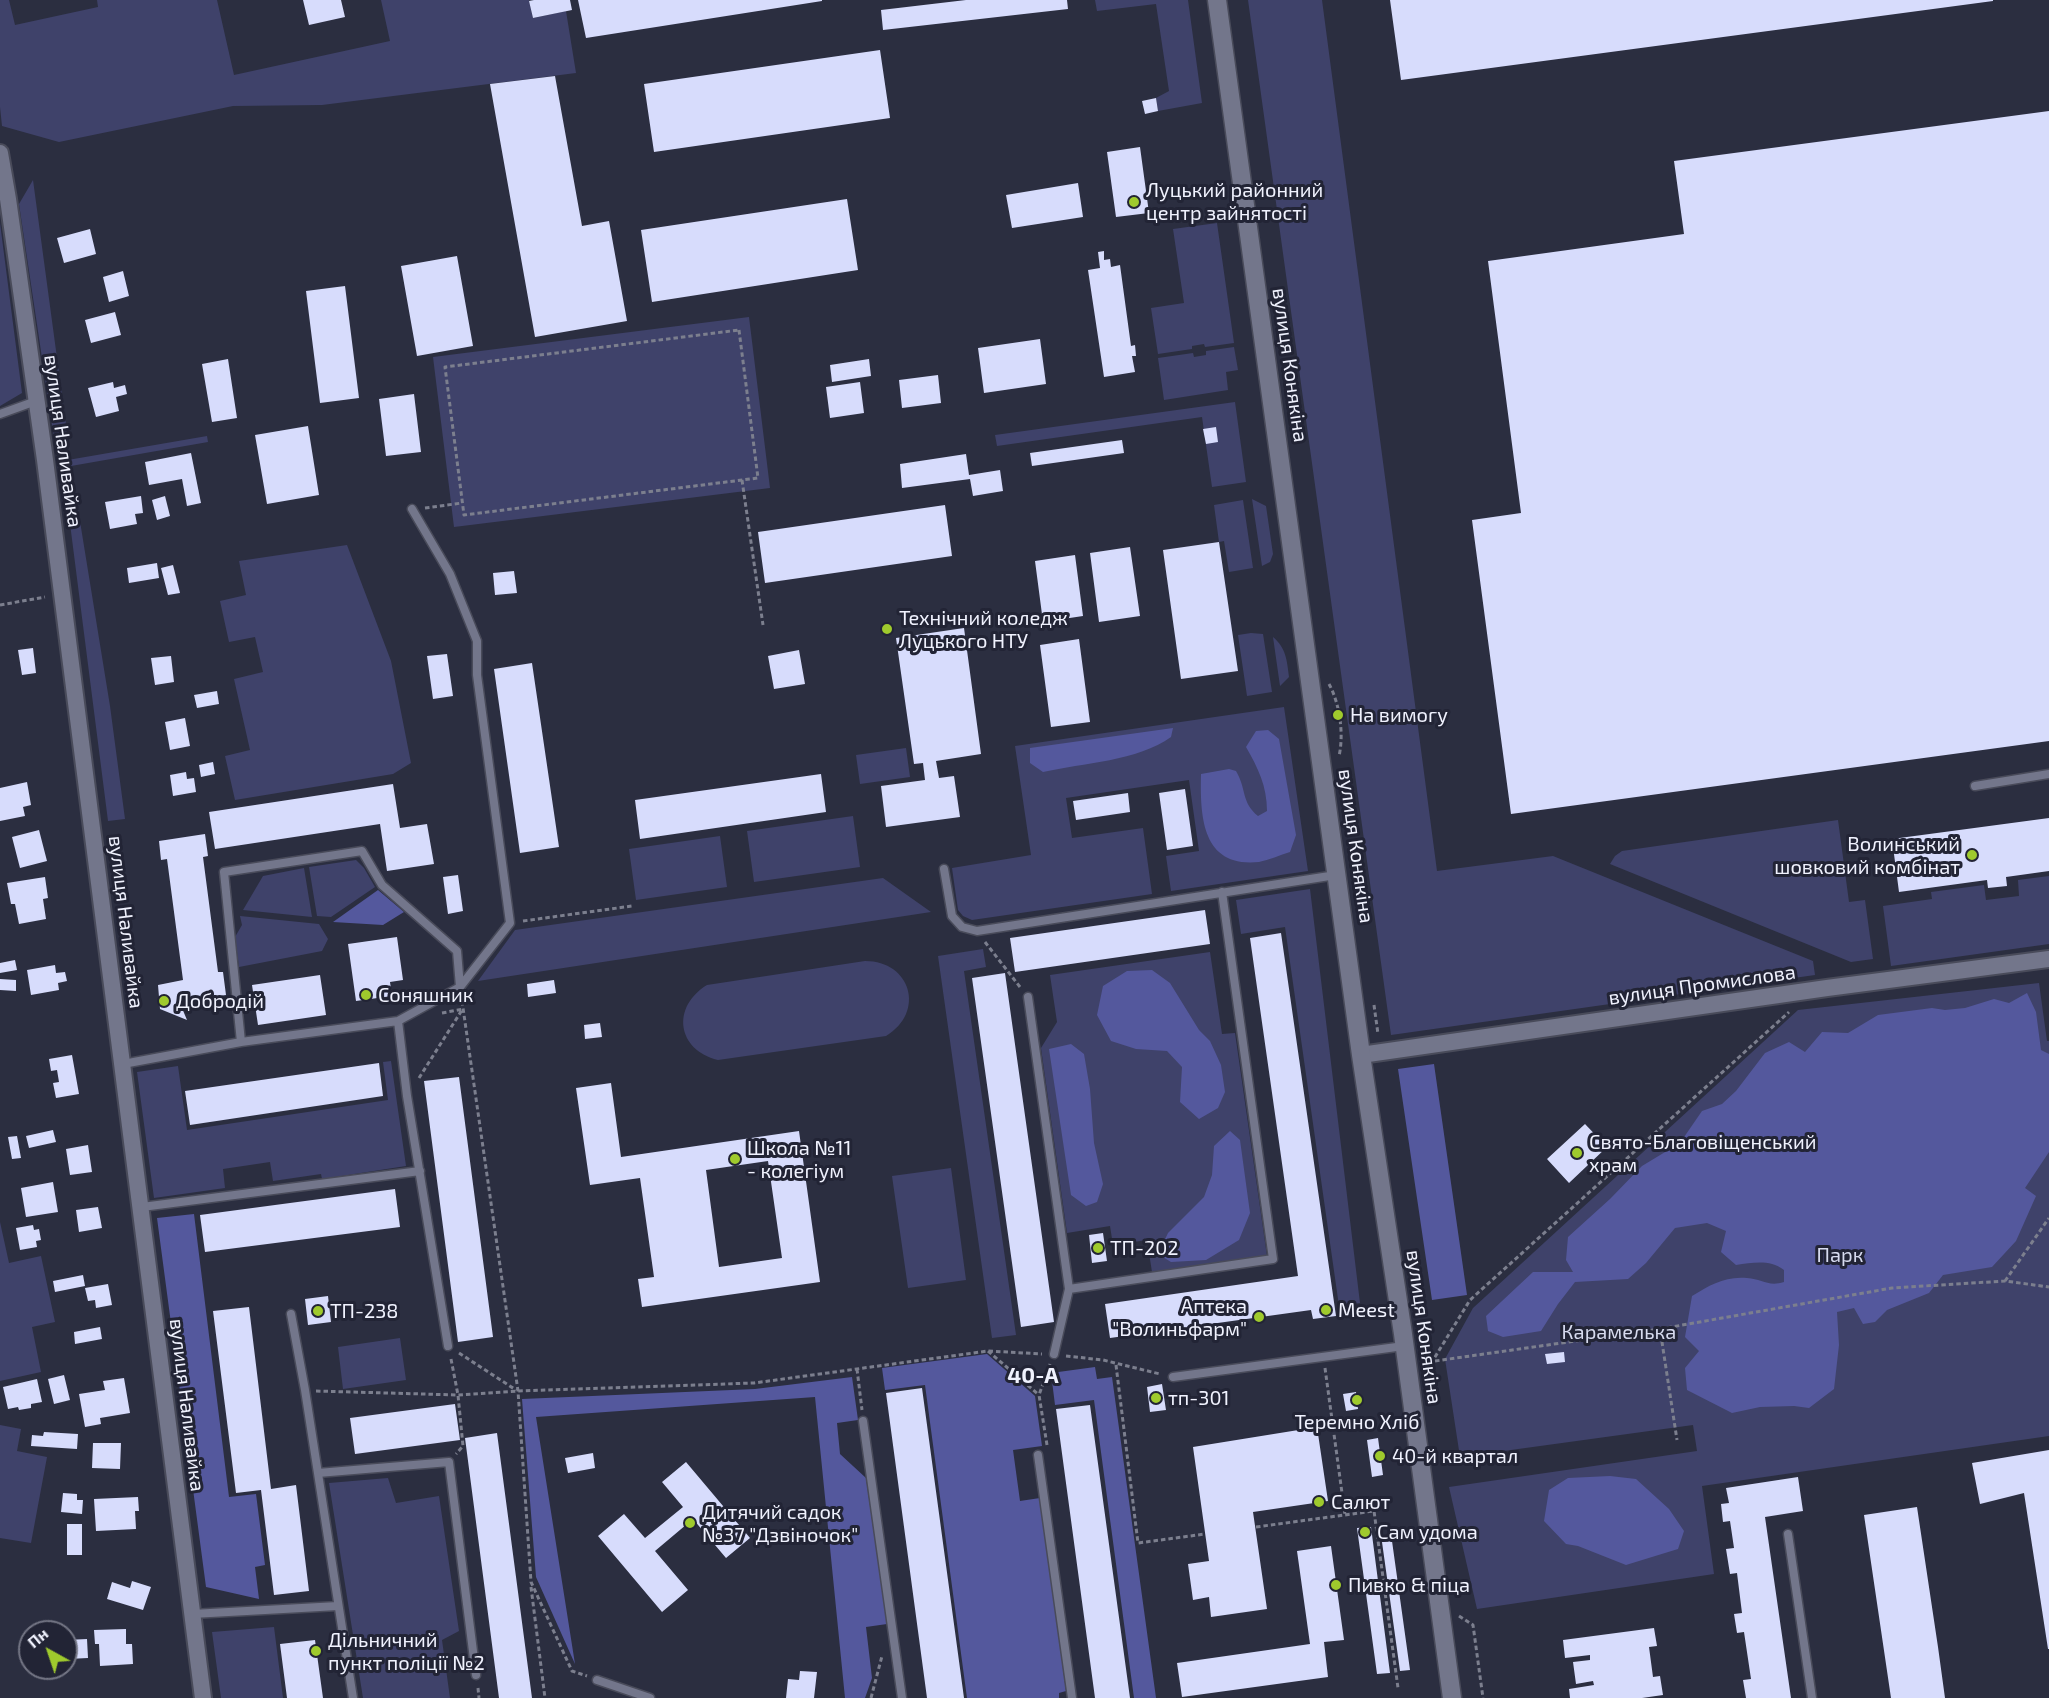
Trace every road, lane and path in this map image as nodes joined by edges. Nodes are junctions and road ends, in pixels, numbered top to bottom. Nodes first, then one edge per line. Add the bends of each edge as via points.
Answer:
1 (1217, 0) edge
2 (0, 153) edge
3 (36, 401) junction
4 (0, 414) edge
5 (742, 480) junction
6 (462, 503) junction
7 (412, 510) joint
8 (62, 594) junction
9 (0, 605) edge
10 (763, 625) dead end
11 (2049, 774) edge
12 (1975, 786) dead end
13 (944, 869) dead end
14 (1337, 875) junction
15 (1222, 892) junction
16 (632, 906) dead end
17 (510, 923) junction
18 (976, 931) junction
19 (2049, 959) edge
20 (460, 987) junction
21 (1813, 990) junction
22 (1028, 997) joint
23 (463, 1009) junction
24 (398, 1021) junction
25 (242, 1042) junction
26 (1361, 1055) junction
27 (123, 1064) junction
28 (407, 1096) junction
29 (420, 1172) junction
30 (142, 1208) junction
31 (2049, 1218) edge
32 (2005, 1281) junction
33 (2049, 1287) edge
34 (1069, 1289) junction
35 (291, 1314) dead end
36 (1660, 1329) junction
37 (448, 1346) junction
38 (1405, 1346) junction
39 (988, 1351) junction
40 (1054, 1354) junction
41 (1324, 1356) junction
42 (1433, 1361) junction
43 (1116, 1364) junction
44 (857, 1368) junction
45 (1423, 1375) dead end
46 (1173, 1377) joint
47 (305, 1390) junction
48 (518, 1391) junction
49 (458, 1395) junction
50 (1040, 1395) junction
51 (863, 1421) joint
52 (1677, 1440) dead end
53 (1038, 1455) joint
54 (449, 1462) junction
55 (318, 1473) junction
56 (1345, 1515) junction
57 (1256, 1527) dead end
58 (1205, 1534) dead end
59 (1788, 1534) dead end
60 (531, 1582) junction
61 (338, 1606) junction
62 (192, 1614) junction
63 (883, 1655) dead end
64 (476, 1675) dead end
65 (597, 1680) joint
66 (1398, 1688) dead end
67 (203, 1698) edge
68 (353, 1698) edge
69 (545, 1698) edge
70 (650, 1698) edge
71 (871, 1698) edge
72 (902, 1698) edge
73 (1072, 1698) edge
74 (1452, 1698) edge
75 (1812, 1698) edge

1 - 14 street, вулиця Конякіна
2 - 3 street, вулиця Наливайка
3 - 4 lane
3 - 8 street, вулиця Наливайка
5 - 6 path via 464,515
5 - 6 path via 758,478 739,330 445,367
5 - 10 path
6 - 7 path
7 - 17 lane via 450,574 477,641 477,675
8 - 9 path
8 - 27 street, вулиця Наливайка
11 - 12 lane
13 - 18 lane via 952,916 962,927
14 - 15 lane
14 - 26 street, вулиця Конякіна
15 - 18 lane
15 - 34 lane via 1273,1259
16 - 17 path
17 - 20 lane
18 - 22 path
19 - 21 street, вулиця Промислова
20 - 23 path
20 - 24 lane
20 - 25 lane via 457,951 382,885 362,851 224,872
21 - 26 street, вулиця Промислова
21 - 42 path via 1470,1300
22 - 34 lane
23 - 28 path
23 - 48 path
24 - 25 lane
24 - 28 lane
25 - 27 lane
26 - 38 street, вулиця Конякіна
27 - 30 street, вулиця Наливайка
28 - 29 lane
29 - 30 lane
29 - 37 lane
30 - 62 street, вулиця Наливайка
31 - 32 path
32 - 33 path
32 - 36 path via 1892,1288
34 - 40 lane
35 - 47 lane
36 - 42 path
36 - 52 path
37 - 48 path
37 - 49 path
38 - 41 lane
38 - 74 street, вулиця Конякіна
39 - 40 path
39 - 44 path
39 - 50 path
40 - 43 path
40 - 50 path
41 - 46 lane
41 - 56 path
42 - 45 path
43 - 46 path
43 - 58 path via 1138,1543
44 - 48 path via 754,1383
44 - 51 path
47 - 49 path
47 - 55 lane
48 - 49 path
48 - 60 path
49 - 54 path via 463,1446
50 - 53 path via 1047,1448
51 - 72 lane
53 - 73 lane
54 - 55 lane
54 - 64 lane
55 - 61 lane
56 - 57 path
56 - 66 path via 1374,1511
59 - 75 lane
60 - 65 path via 572,1671
60 - 69 path
61 - 62 lane
61 - 68 lane
62 - 67 street, вулиця Наливайка
63 - 71 path
65 - 70 lane

